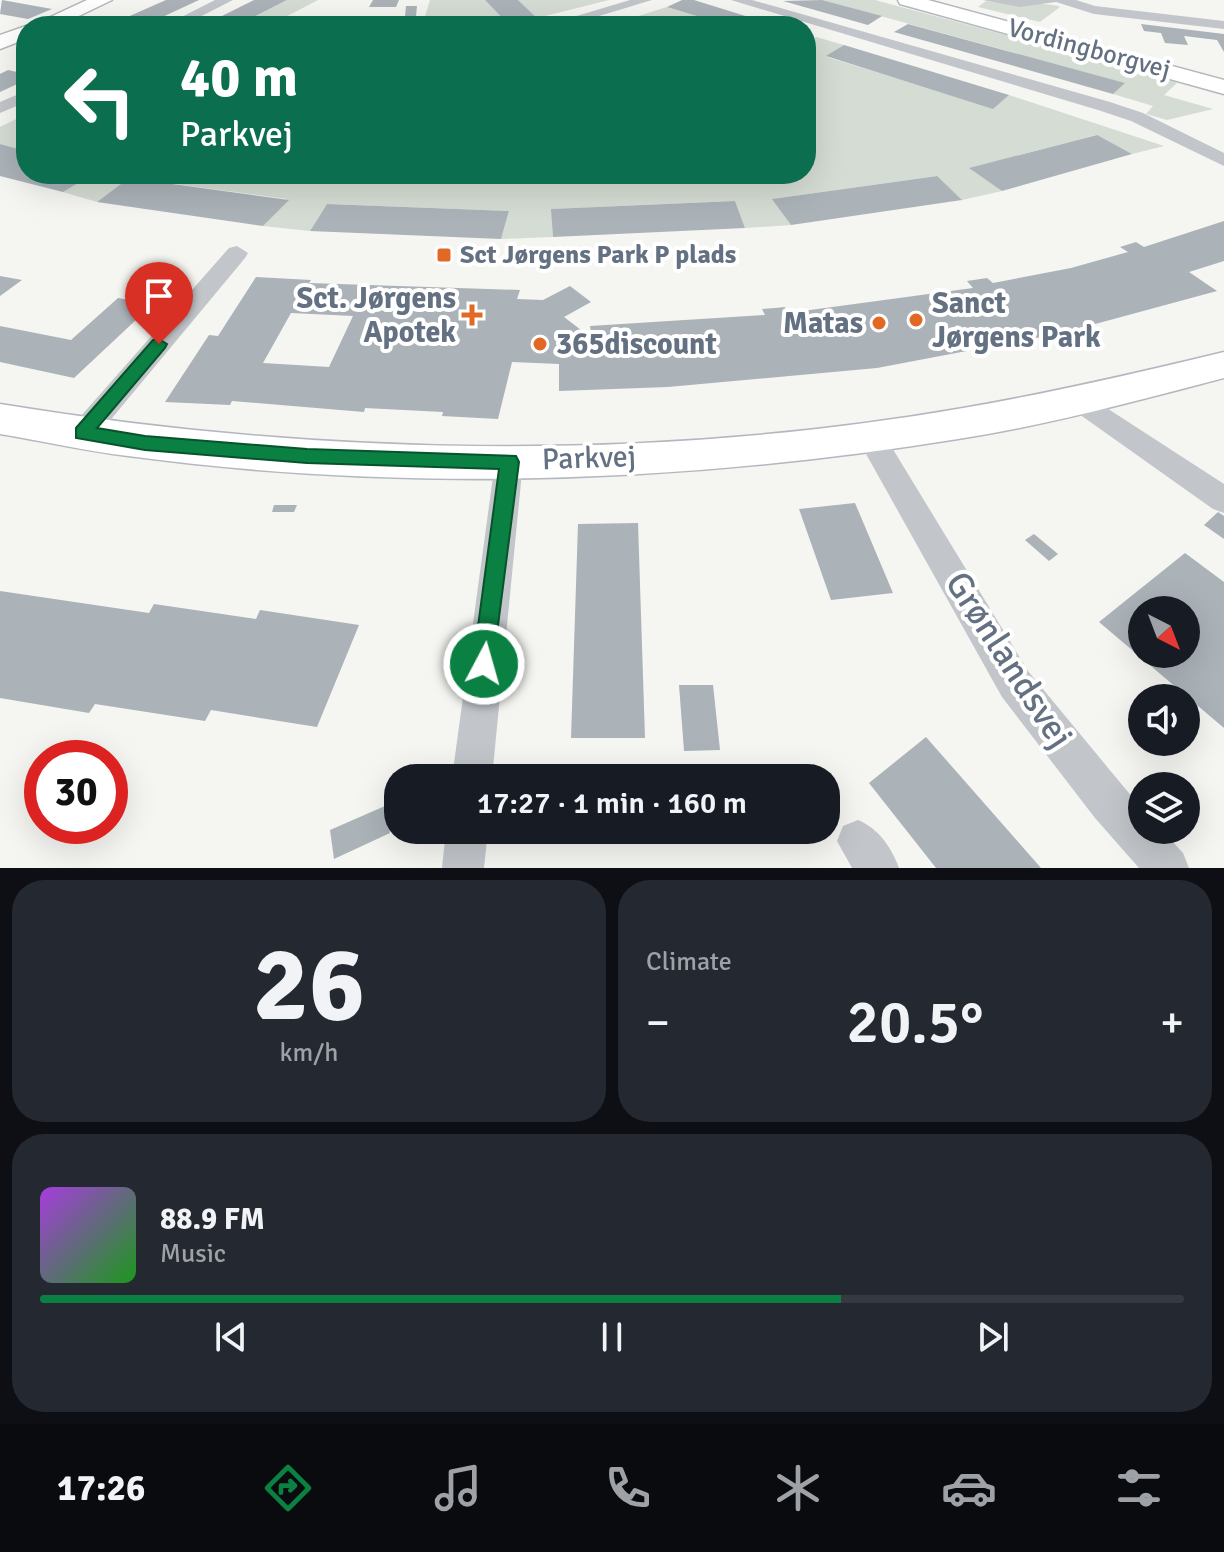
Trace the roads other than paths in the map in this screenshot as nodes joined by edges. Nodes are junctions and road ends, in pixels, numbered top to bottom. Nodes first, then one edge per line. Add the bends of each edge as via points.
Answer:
1 (103, 0) edge
2 (226, 0) edge
3 (645, 0) edge
4 (738, 0) edge
5 (907, 0) edge
6 (990, 0) edge
7 (1051, 0) edge
8 (1062, 0) edge
9 (1224, 9) edge
10 (65, 16) edge
11 (192, 16) edge
12 (587, 16) edge
13 (793, 16) edge
14 (1224, 18) edge
15 (816, 23) edge
16 (1224, 25) edge
17 (1224, 87) edge
18 (1224, 160) edge
19 (237, 253) dead end
20 (1224, 365) edge
21 (1082, 402) junction
22 (0, 419) edge
23 (83, 433) junction
24 (870, 436) junction
25 (509, 462) junction
26 (1224, 500) edge
27 (474, 764) edge
28 (466, 844) edge
29 (463, 868) edge
30 (1168, 868) edge

1 - 10 street
2 - 11 street
3 - 12 street
4 - 13 street
5 - 17 street, Vordingborgvej
6 - 7 street
8 - 16 street via 1094,10
9 - 14 street
15 - 18 street via 1104,106
19 - 23 street
20 - 21 street, Parkvej
21 - 24 street, Parkvej
21 - 26 street
22 - 23 street, Parkvej
23 - 25 street, Parkvej via 307,456
24 - 25 street, Parkvej via 684,454
24 - 30 street, Grønlandsvej via 1015,684 1109,804
25 - 27 street
28 - 29 street

